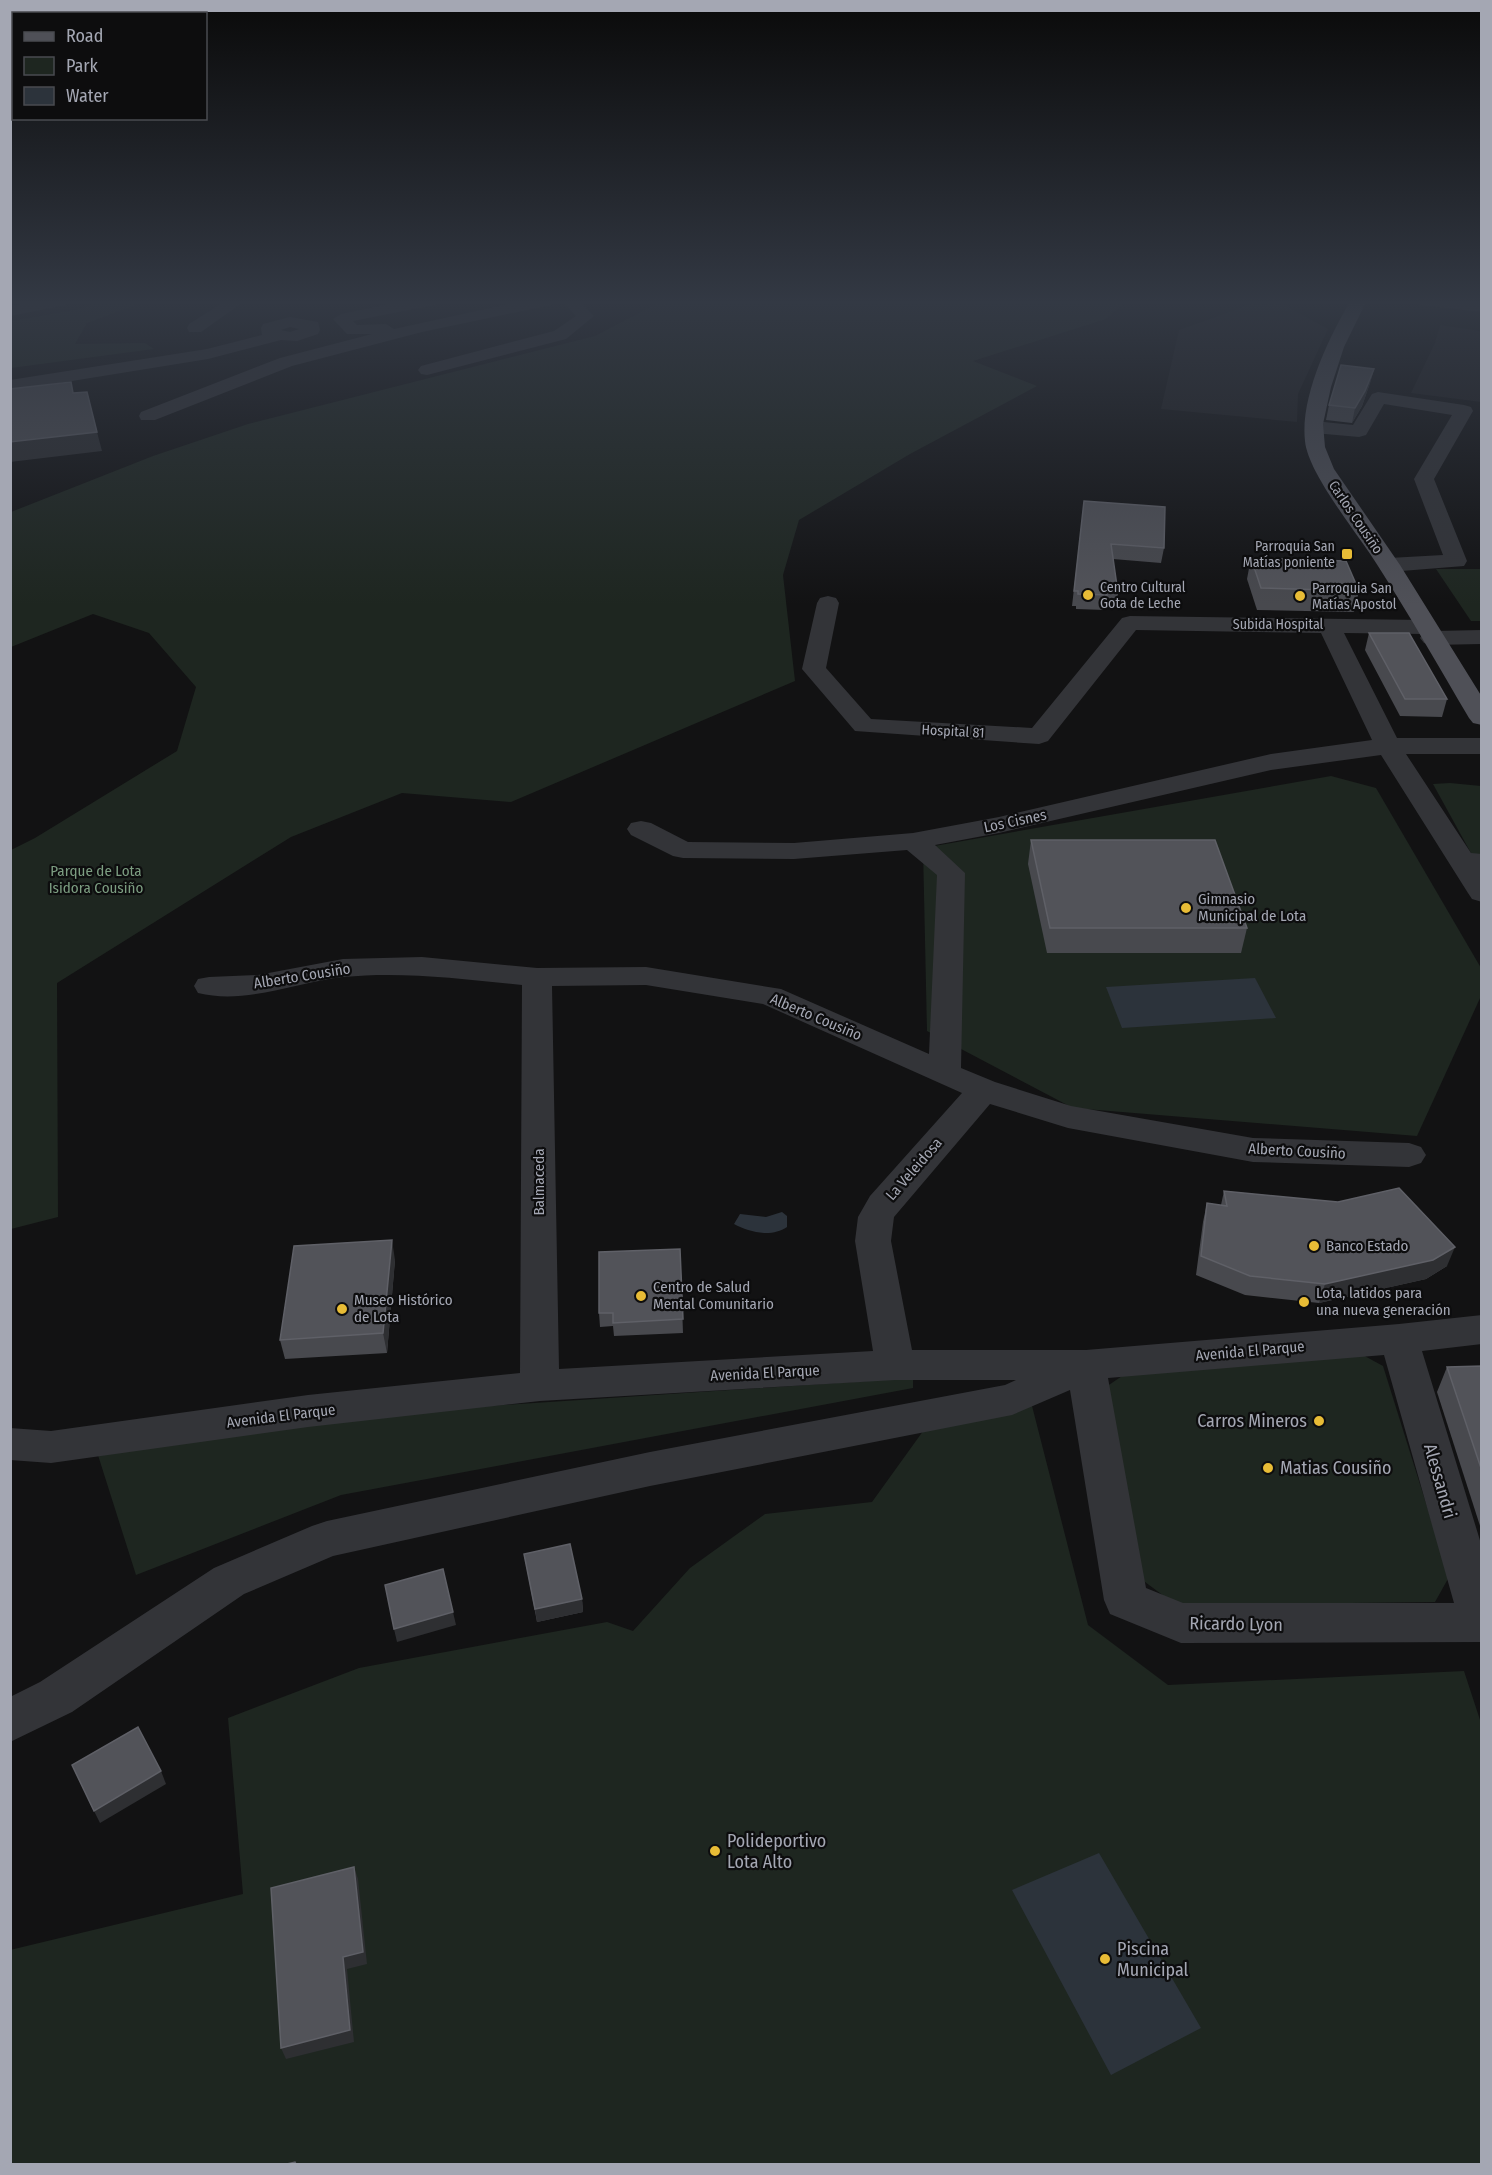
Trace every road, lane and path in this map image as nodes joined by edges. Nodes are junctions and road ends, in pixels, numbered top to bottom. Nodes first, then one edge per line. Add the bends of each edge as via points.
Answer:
1 (185, 402) edge
2 (1320, 402) edge
3 (1376, 402) edge
4 (1408, 402) edge
5 (1473, 409) edge
6 (148, 416) dead end
7 (1314, 427) junction
8 (1389, 565) junction
9 (828, 603) dead end
10 (1130, 623) joint
11 (1328, 624) junction
12 (1429, 632) junction
13 (1482, 637) edge
14 (1482, 718) edge
15 (1482, 746) edge
16 (1393, 753) junction
17 (1482, 766) edge
18 (641, 829) dead end
19 (913, 842) junction
20 (1472, 862) edge
21 (1482, 893) edge
22 (537, 977) junction
23 (209, 986) dead end
24 (945, 1074) junction
25 (983, 1090) junction
26 (1409, 1155) dead end
27 (1482, 1329) edge
28 (1399, 1339) junction
29 (895, 1365) junction
30 (1086, 1365) junction
31 (540, 1386) junction
32 (10, 1444) edge
33 (1482, 1622) edge
34 (10, 1721) edge

1 - 6 street
2 - 7 main road, Carlos Cousiño
3 - 7 street via 1354,440
4 - 5 street
5 - 8 street via 1424,479 1456,561
7 - 8 main road, Carlos Cousiño via 1317,454 1324,470
8 - 12 main road, Carlos Cousiño
9 - 10 street, Hospital 81 via 814,669 864,726 1039,736
10 - 11 street, Subida Hospital
11 - 12 street, Subida Hospital
11 - 16 street
12 - 13 street, Subida Hospital
12 - 14 main road, Carlos Cousiño
15 - 16 street
16 - 17 street
16 - 19 street, Los Cisnes via 1271,762
16 - 20 street
18 - 19 street, Los Cisnes via 683,850 795,850
19 - 24 street via 951,873
20 - 21 street
22 - 23 street, Alberto Cousiño via 422,966 343,968 258,984
22 - 24 street, Alberto Cousiño via 646,976 770,996
22 - 31 street, Balmaceda
24 - 25 street, Alberto Cousiño
25 - 26 street, Alberto Cousiño via 1068,1117 1253,1150
25 - 29 street, La Veleidosa via 876,1217 873,1241
27 - 28 street, Avenida El Parque
28 - 30 street, Avenida El Parque
28 - 33 street, Alessandri
29 - 30 street, Avenida El Parque
29 - 31 street, Avenida El Parque
30 - 33 street, Ricardo Lyon via 1126,1600 1181,1623
30 - 34 street via 1012,1399 650,1469 327,1539 229,1581 56,1697
31 - 32 street, Avenida El Parque via 308,1411 51,1447

